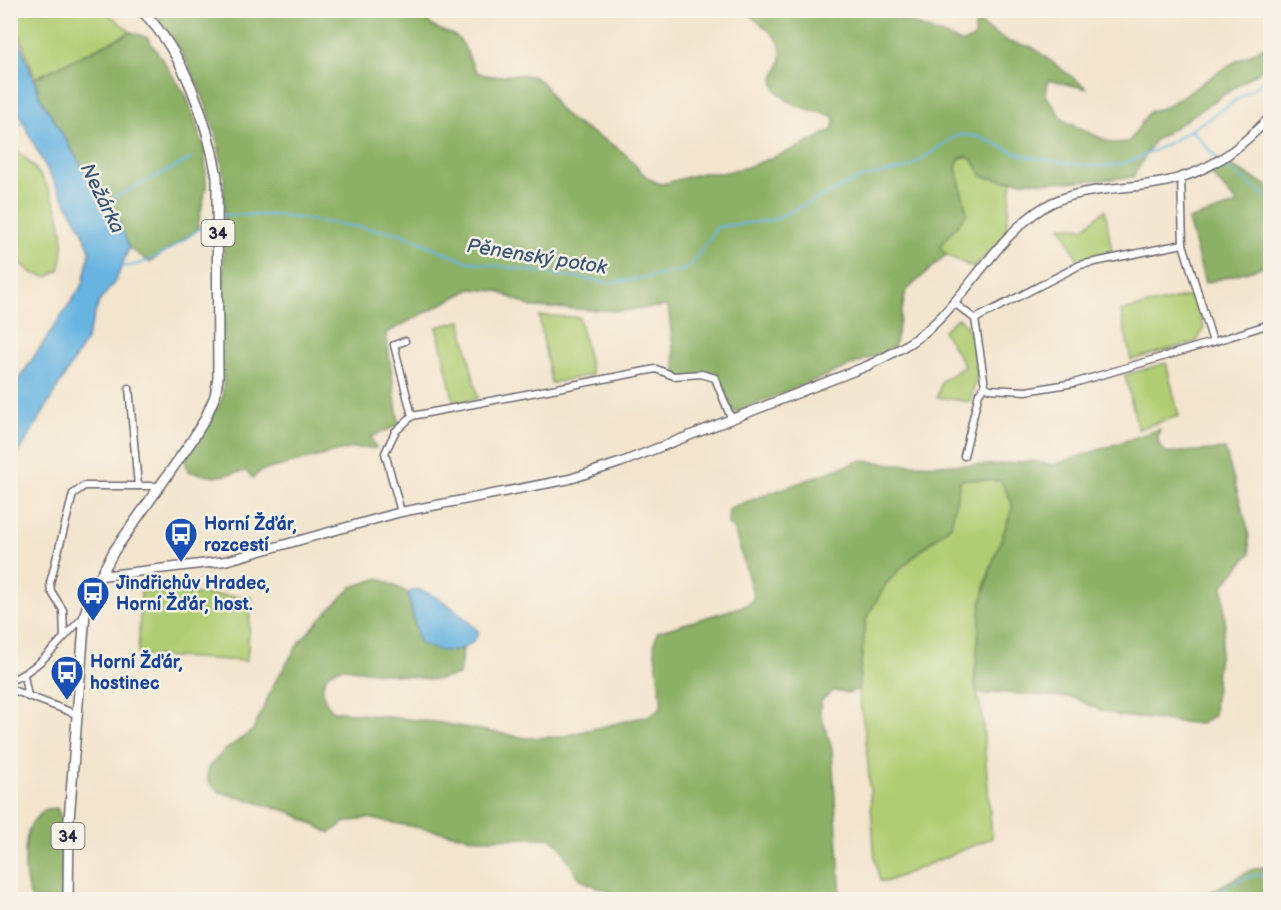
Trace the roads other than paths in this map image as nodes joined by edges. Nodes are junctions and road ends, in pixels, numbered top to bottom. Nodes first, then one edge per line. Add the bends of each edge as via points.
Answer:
1 (141, 10) edge
2 (1270, 117) edge
3 (1181, 176) junction
4 (1183, 244) junction
5 (953, 302) junction
6 (975, 319) junction
7 (1270, 324) edge
8 (405, 342) dead end
9 (1213, 342) junction
10 (985, 386) junction
11 (129, 388) dead end
12 (412, 416) junction
13 (731, 418) junction
14 (964, 456) dead end
15 (138, 486) junction
16 (160, 486) junction
17 (401, 512) junction
18 (101, 576) junction
19 (84, 617) junction
20 (64, 636) junction
21 (24, 675) junction
22 (10, 681) edge
23 (10, 689) edge
24 (28, 697) junction
25 (76, 714) junction
26 (68, 900) edge

1 - 16 main road, 34 via 164,37 185,76 209,139 217,177 215,396 206,419
2 - 3 street via 1231,154
3 - 4 street
3 - 5 street via 1099,191 1045,207 1004,241
4 - 6 street via 1080,266
4 - 9 street
5 - 6 street
5 - 13 street via 905,348
6 - 10 street
7 - 9 street
8 - 12 street via 394,345
9 - 10 street via 1074,383 1026,391
10 - 14 street via 979,393
11 - 15 street
12 - 13 street via 656,369 674,376 701,374 715,378
12 - 17 street via 388,442 385,453
13 - 17 street via 570,479
15 - 16 street
15 - 20 street via 84,486 74,494 50,583 63,610
16 - 18 main road, 34
17 - 18 street via 225,561
18 - 19 main road, 34
19 - 20 street
19 - 25 main road, 34
20 - 21 street via 49,656
21 - 22 street
21 - 24 street
23 - 24 street
24 - 25 street
25 - 26 main road, 34

